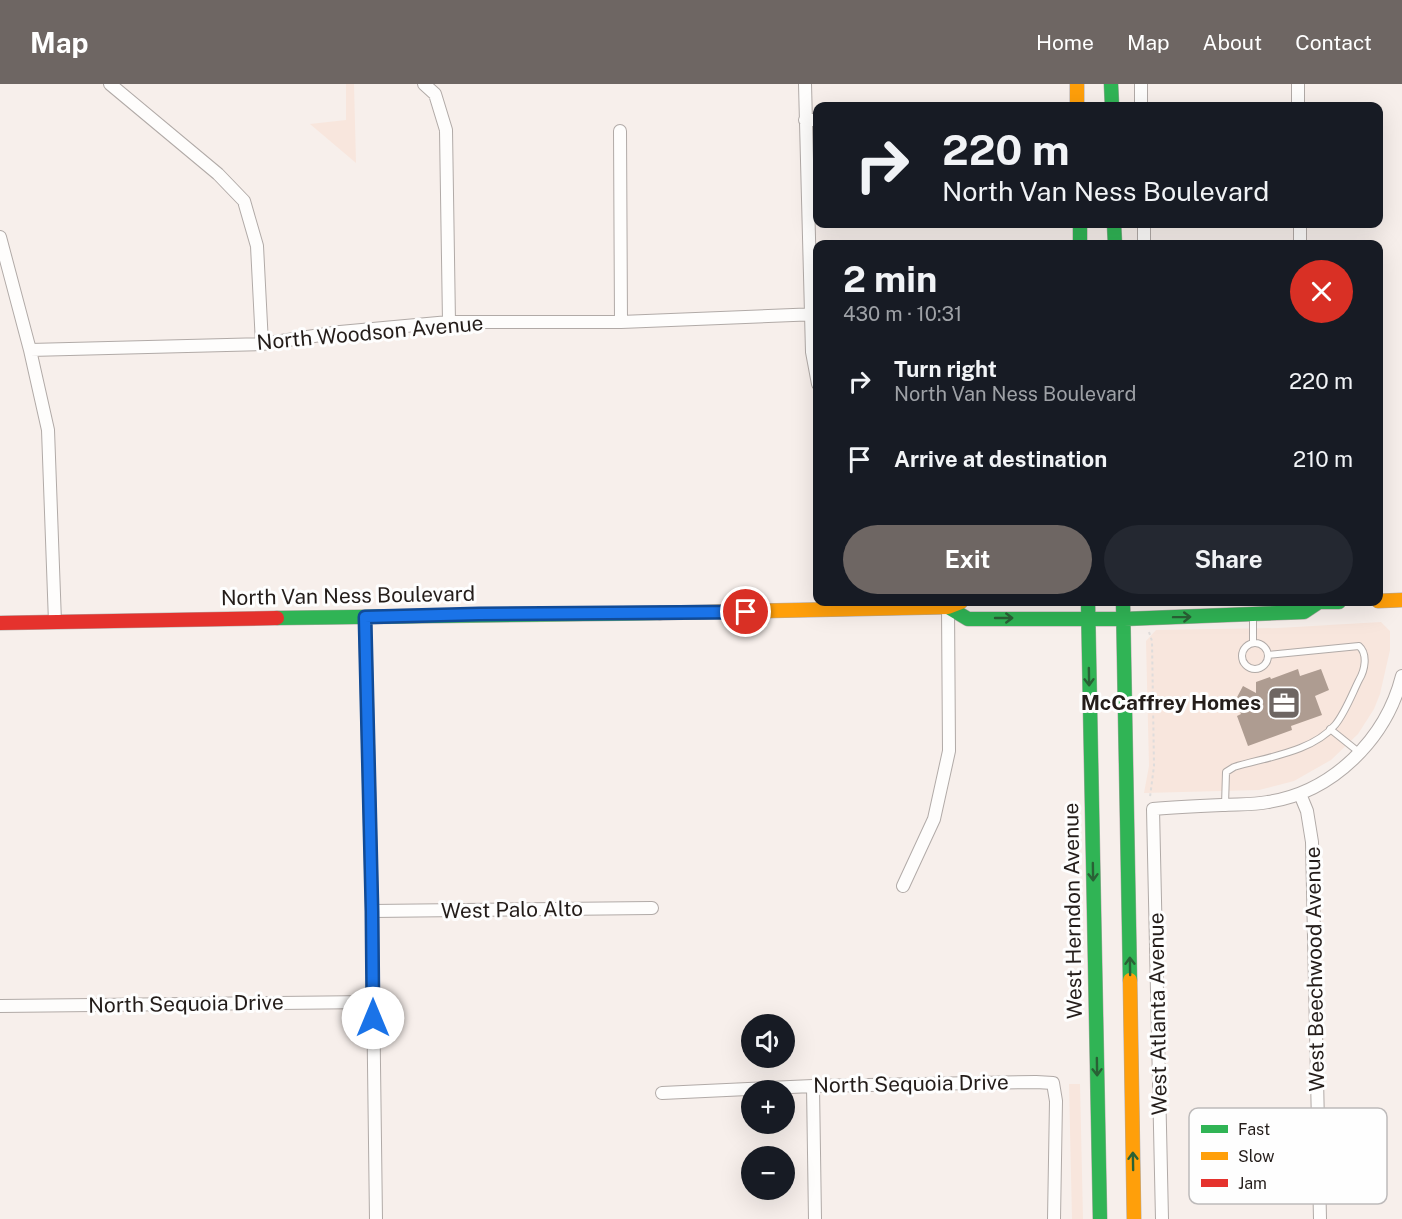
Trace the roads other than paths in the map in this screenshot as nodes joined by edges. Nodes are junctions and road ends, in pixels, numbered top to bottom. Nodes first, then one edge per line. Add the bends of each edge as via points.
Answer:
1 (110, 84) edge
2 (424, 84) edge
3 (805, 84) edge
4 (1077, 84) edge
5 (1111, 84) edge
6 (1141, 84) edge
7 (1298, 84) edge
8 (1077, 102) edge
9 (1112, 102) edge
10 (1141, 102) edge
11 (1298, 102) edge
12 (811, 120) edge
13 (620, 131) dead end
14 (0, 238) edge
15 (813, 249) edge
16 (813, 314) edge
17 (449, 322) junction
18 (621, 322) junction
19 (813, 333) edge
20 (262, 344) junction
21 (30, 350) junction
22 (813, 357) edge
23 (1402, 600) edge
24 (1383, 601) edge
25 (858, 606) edge
26 (955, 606) edge
27 (957, 606) edge
28 (1088, 606) edge
29 (1123, 606) edge
30 (1313, 606) edge
31 (1253, 615) junction
32 (365, 617) junction
33 (1089, 618) junction
34 (1124, 619) junction
35 (56, 622) junction
36 (0, 623) edge
37 (1253, 643) junction
38 (1268, 655) junction
39 (1402, 676) edge
40 (1330, 729) junction
41 (1360, 753) junction
42 (1300, 794) junction
43 (1225, 805) junction
44 (903, 886) dead end
45 (652, 909) dead end
46 (372, 911) junction
47 (372, 1002) junction
48 (0, 1006) edge
49 (813, 1086) junction
50 (662, 1094) dead end
51 (1318, 1108) edge
52 (1320, 1204) edge
53 (376, 1219) edge
54 (815, 1219) edge
55 (1054, 1219) edge
56 (1100, 1219) edge
57 (1134, 1219) edge
58 (1162, 1219) edge
59 (1320, 1219) edge

1 - 20 street via 218,174 244,201 256,246
2 - 17 street via 435,94 446,130
3 - 12 street
4 - 8 street
5 - 9 street
6 - 10 street
7 - 11 street
12 - 15 street
13 - 18 street
14 - 21 street
16 - 18 street, North Woodson Avenue
17 - 18 street, North Woodson Avenue
17 - 20 street, North Woodson Avenue
19 - 22 street
20 - 21 street, North Woodson Avenue
21 - 35 street via 48,430
23 - 24 street
25 - 32 street, North Van Ness Boulevard via 746,612
26 - 44 street via 949,751 934,819
27 -> 33 street, North Van Ness Boulevard via 968,619
28 - 33 street, West Herndon Avenue
29 - 34 street
30 - 31 street, North Van Ness Boulevard via 1304,612
34 -> 31 street, North Van Ness Boulevard
31 - 37 lane
32 - 35 street, North Van Ness Boulevard
32 - 46 street
33 - 34 street, North Van Ness Boulevard
33 -> 56 street, West Herndon Avenue
57 -> 34 street
35 - 36 street, North Van Ness Boulevard
37 - 38 lane via 1261,645
37 - 38 lane via 1245,647 1242,655 1246,667 1263,667
38 - 40 lane via 1359,646 1364,650 1362,675
39 - 41 street via 1390,713
40 - 41 lane
40 - 43 lane via 1305,746 1226,772
41 - 42 street via 1329,778
42 - 43 street via 1269,802
42 - 51 street, West Beechwood Avenue via 1312,842
43 - 58 street, West Atlanta Avenue via 1153,809
45 - 46 street, West Palo Alto
46 - 47 street
47 - 48 street, North Sequoia Drive
47 - 53 street
49 - 50 street, North Sequoia Drive
49 - 54 street
49 - 55 street, North Sequoia Drive via 1053,1083
52 - 59 street, West Beechwood Avenue

